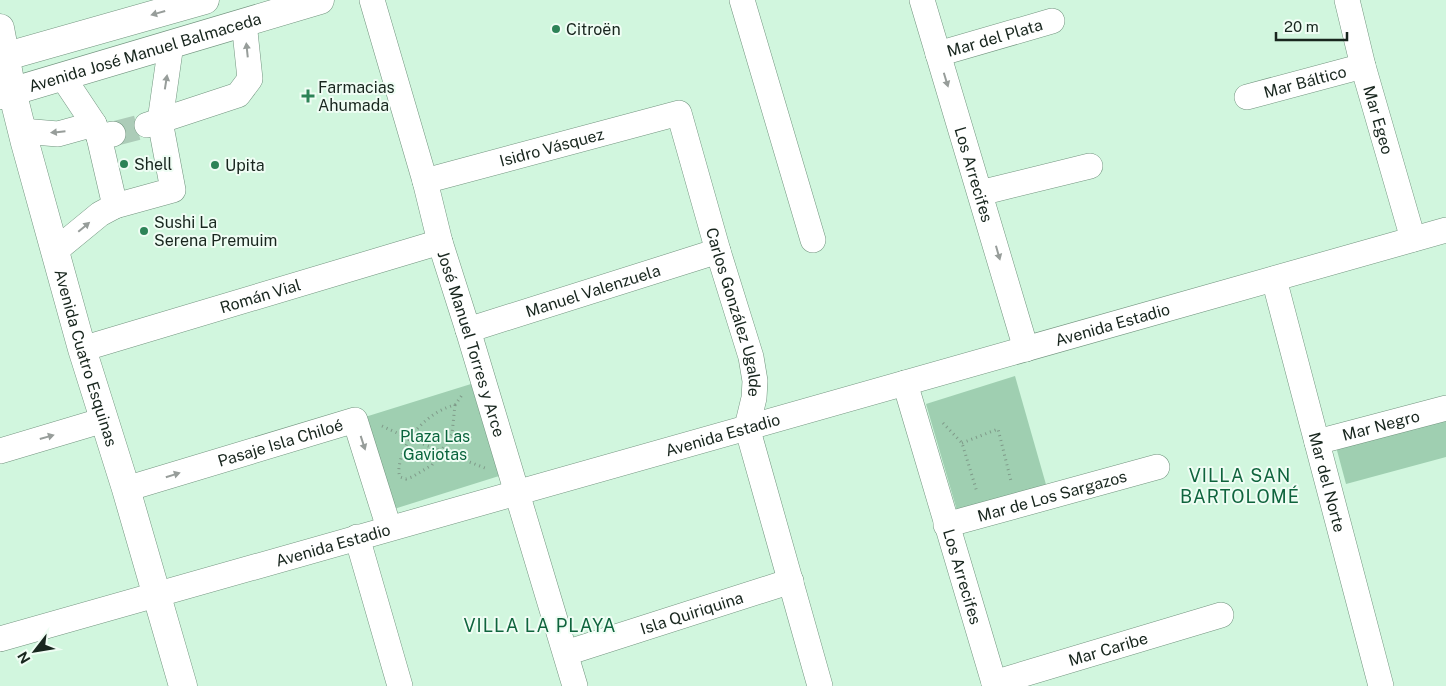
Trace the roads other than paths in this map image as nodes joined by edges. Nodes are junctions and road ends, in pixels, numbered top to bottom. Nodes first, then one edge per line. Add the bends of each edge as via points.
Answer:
1 (320, 0) edge
2 (372, 0) edge
3 (742, 0) edge
4 (922, 0) edge
5 (1347, 0) edge
6 (194, 2) edge
7 (1052, 21) dead end
8 (244, 22) junction
9 (0, 28) edge
10 (172, 44) junction
11 (938, 54) junction
12 (2, 57) edge
13 (1363, 66) junction
14 (62, 76) junction
15 (6, 93) edge
16 (1247, 97) dead end
17 (679, 113) joint
18 (152, 123) junction
19 (22, 130) junction
20 (102, 132) junction
21 (1090, 166) dead end
22 (425, 181) junction
23 (980, 193) junction
24 (115, 206) junction
25 (1446, 230) edge
26 (813, 240) dead end
27 (1413, 240) junction
28 (440, 242) junction
29 (55, 251) junction
30 (718, 251) junction
31 (1274, 278) junction
32 (468, 330) junction
33 (82, 349) junction
34 (1026, 349) junction
35 (905, 383) junction
36 (1446, 408) edge
37 (104, 420) junction
38 (747, 427) junction
39 (1317, 442) junction
40 (0, 451) edge
41 (1157, 467) dead end
42 (126, 489) junction
43 (517, 492) junction
44 (946, 525) junction
45 (389, 528) junction
46 (356, 538) junction
47 (791, 581) junction
48 (156, 594) junction
49 (1221, 615) dead end
50 (0, 639) edge
51 (566, 653) junction
52 (994, 685) edge
53 (183, 686) edge
54 (400, 686) edge
55 (575, 686) edge
56 (820, 686) edge
57 (1381, 686) edge

1 - 8 main road, Avenida José Manuel Balmaceda
2 - 22 street, José Manuel Torres y Arce
3 - 26 street
4 - 11 street, Los Arrecifes
5 - 13 street, Mar Egeo
6 -> 12 main road, Avenida José Manuel Balmaceda
7 - 11 street, Mar del Plata
8 - 10 main road, Avenida José Manuel Balmaceda
18 -> 8 street via 238,95 250,79
9 - 12 main road, Avenida Cuatro Esquinas
10 - 14 main road, Avenida José Manuel Balmaceda
18 -> 10 street
11 -> 23 street, Los Arrecifes
12 - 15 main road, Avenida Cuatro Esquinas
13 - 16 street, Mar Báltico
13 - 27 street, Mar Egeo
14 - 15 main road, Avenida José Manuel Balmaceda
14 - 20 street
15 - 19 main road, Avenida Cuatro Esquinas
17 - 22 street, Isidro Vásquez
17 - 30 street, Carlos González Ugalde
18 - 24 street via 173,190
20 -> 19 street via 58,134
19 - 29 main road, Avenida Cuatro Esquinas
20 - 24 street
21 - 23 street
22 - 28 street, José Manuel Torres y Arce
23 -> 34 street, Los Arrecifes
29 -> 24 street via 100,214
25 - 27 street, Avenida Estadio
27 - 31 street, Avenida Estadio
28 - 32 street, José Manuel Torres y Arce
28 - 33 street, Román Vial
29 - 33 main road, Avenida Cuatro Esquinas
30 - 32 street, Manuel Valenzuela
30 - 38 street, Carlos González Ugalde via 755,381
31 - 34 street, Avenida Estadio
31 - 39 street, Mar del Norte
32 - 43 street, José Manuel Torres y Arce
33 - 37 main road, Avenida Cuatro Esquinas
34 - 35 street, Avenida Estadio
35 - 38 street, Avenida Estadio
35 - 44 street, Los Arrecifes
36 - 39 street, Mar Negro
40 -> 37 street
37 - 42 main road, Avenida Cuatro Esquinas
38 - 43 street, Avenida Estadio
38 - 47 street, Carlos González Ugalde
39 - 57 street, Mar del Norte
41 - 44 street, Mar de Los Sargazos
42 -> 45 street, Pasaje Isla Chiloé via 355,420
42 - 48 main road, Avenida Cuatro Esquinas
43 - 45 street, Avenida Estadio
43 - 51 street, José Manuel Torres y Arce
44 - 52 street, Los Arrecifes
45 - 46 street, Avenida Estadio
46 - 48 street, Avenida Estadio
46 - 54 street
47 - 51 street, Isla Quiriquina
47 - 56 street, Carlos González Ugalde
48 - 50 street, Avenida Estadio
48 - 53 main road, Avenida Cuatro Esquinas
49 - 52 street, Mar Caribe
51 - 55 street, José Manuel Torres y Arce

